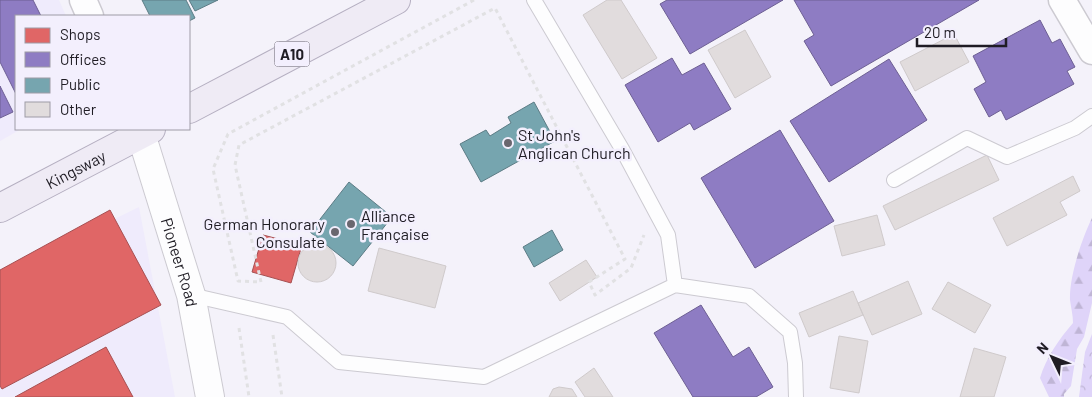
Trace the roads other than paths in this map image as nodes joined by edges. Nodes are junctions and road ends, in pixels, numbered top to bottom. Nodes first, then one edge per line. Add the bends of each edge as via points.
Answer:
1 (83, 0) edge
2 (396, 0) edge
3 (534, 0) edge
4 (1062, 0) edge
5 (90, 15) edge
6 (1092, 51) edge
7 (190, 108) edge
8 (1092, 116) edge
9 (144, 130) edge
10 (894, 180) dead end
11 (0, 208) edge
12 (675, 285) junction
13 (191, 295) junction
14 (210, 397) edge
15 (796, 397) edge

1 - 5 street
2 - 7 main road, A10
3 - 12 lane via 668,235
4 - 6 street
8 - 10 lane via 1075,128 1007,158 967,138
9 - 11 main road, Kingsway
9 - 13 main road, Pioneer Road
12 - 13 lane via 484,377 339,362 287,317
12 - 15 lane via 749,296 790,332
13 - 14 main road, Pioneer Road

